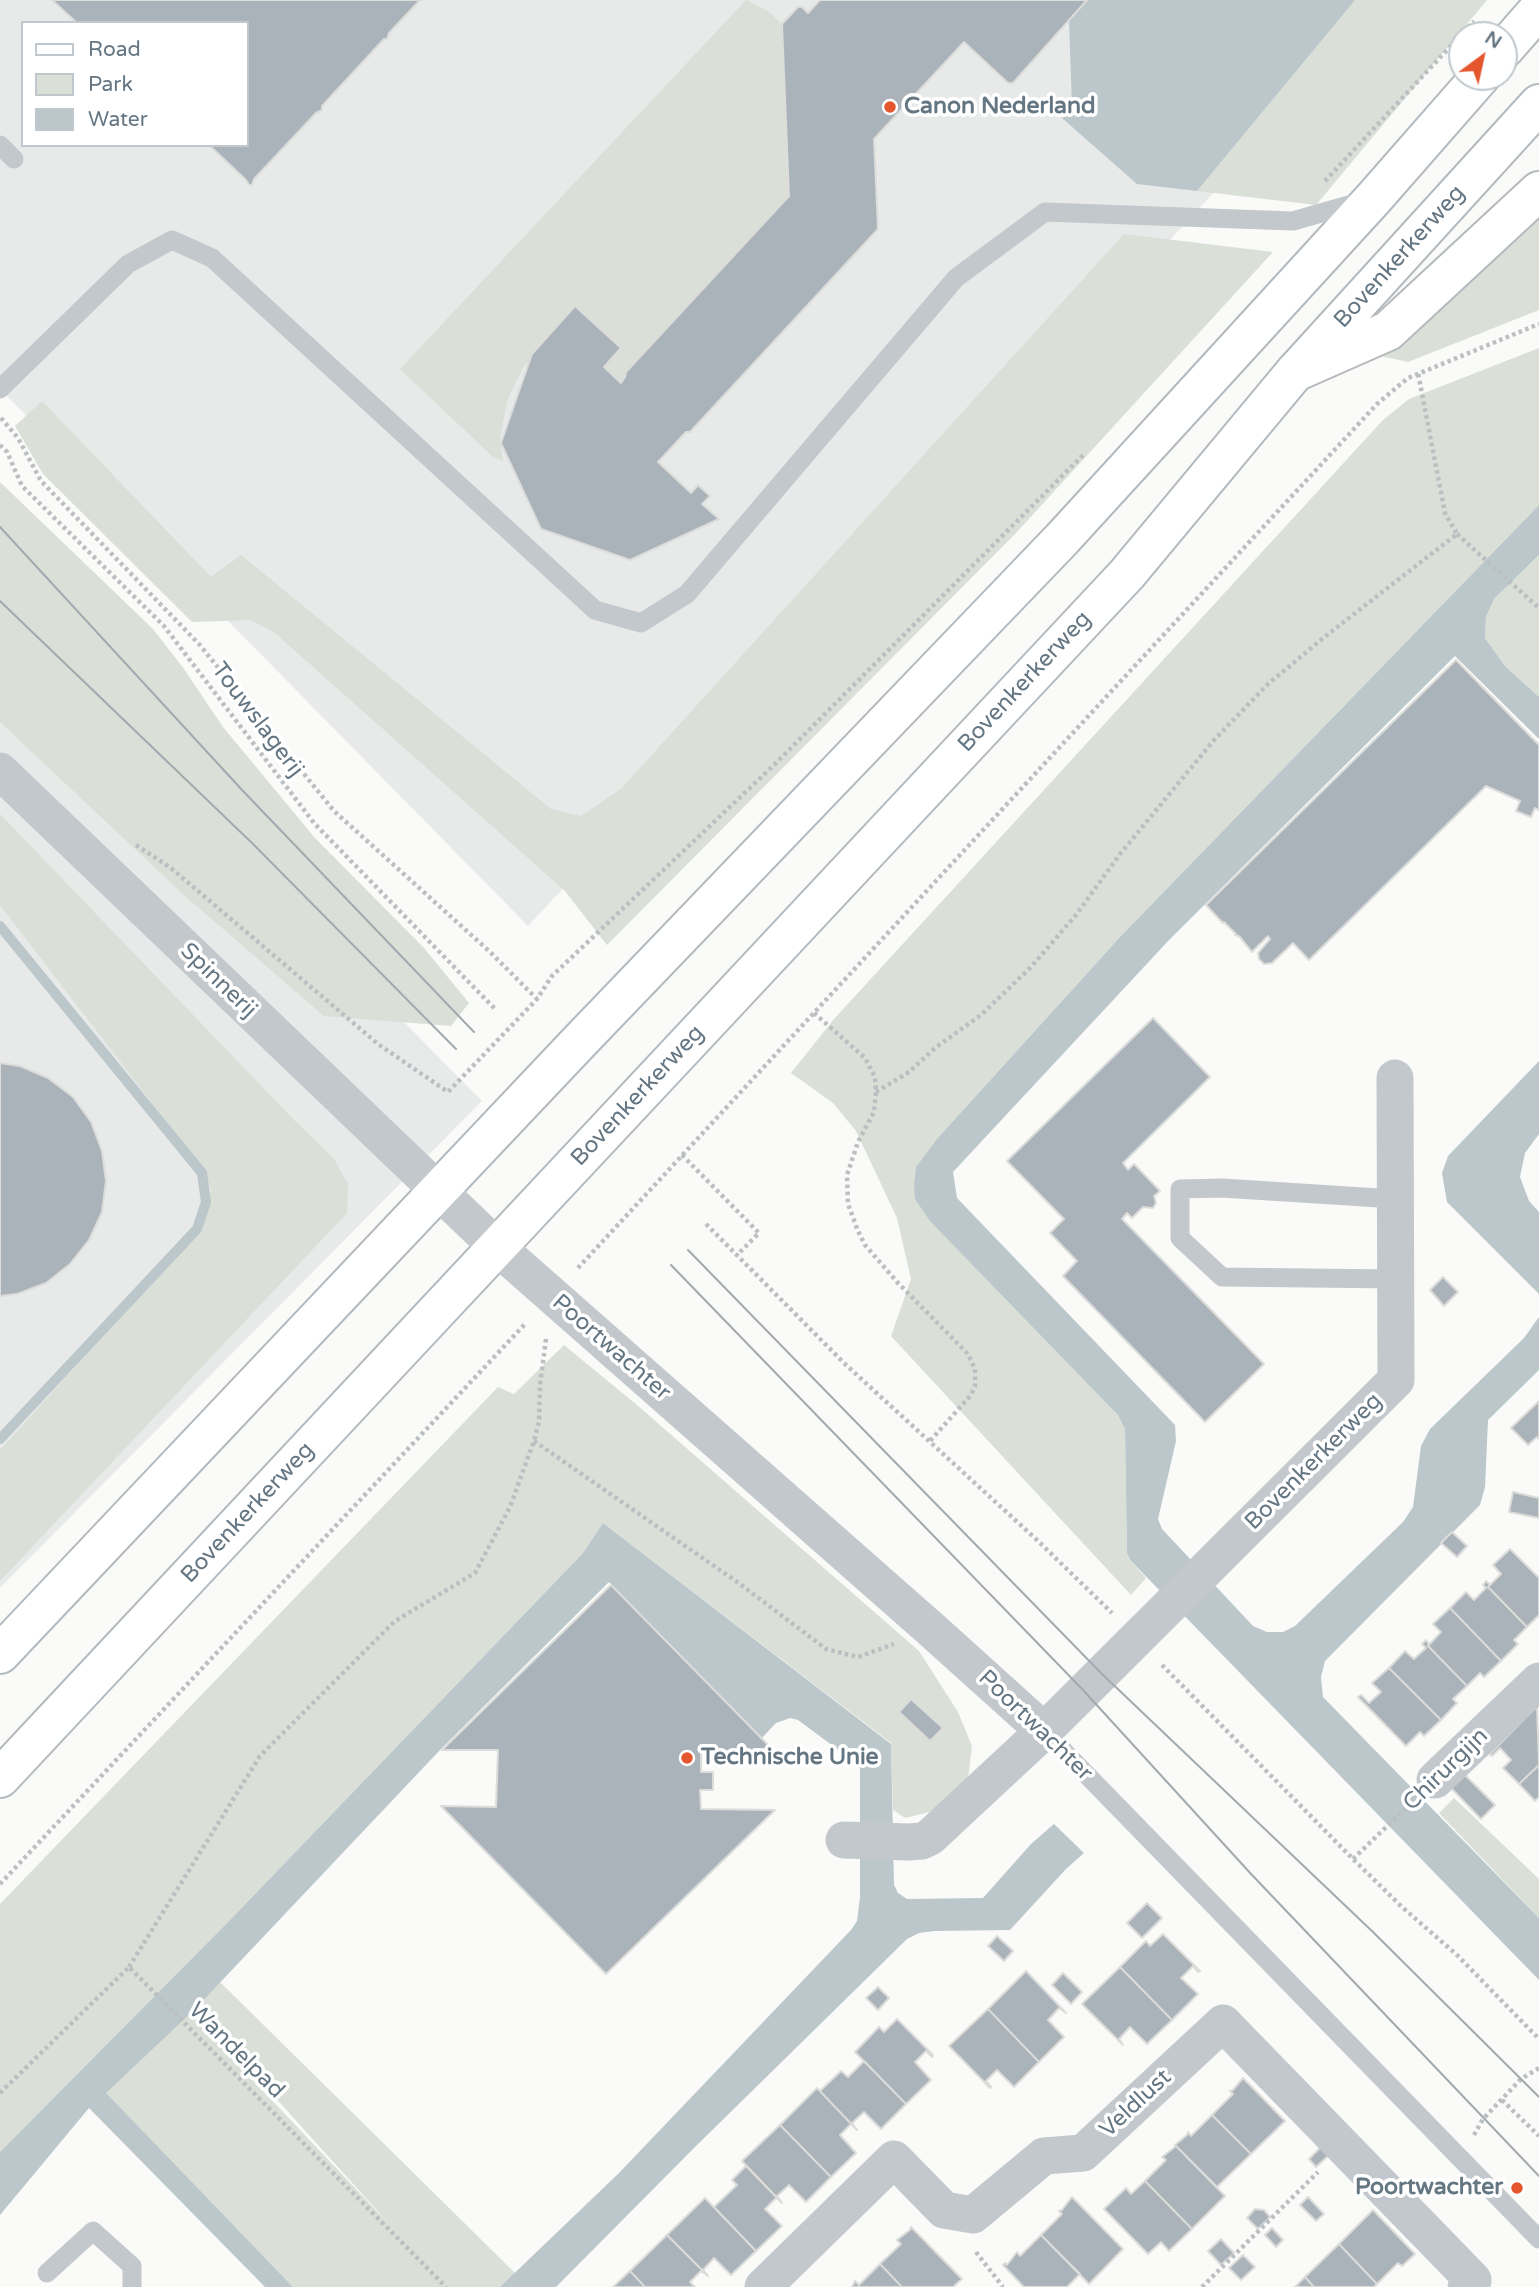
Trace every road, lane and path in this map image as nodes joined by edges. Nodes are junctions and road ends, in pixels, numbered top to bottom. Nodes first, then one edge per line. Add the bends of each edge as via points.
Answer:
1 (1539, 9) edge
2 (1474, 20) dead end
3 (1518, 33) edge
4 (1468, 91) edge
5 (1539, 104) edge
6 (1539, 191) edge
7 (1374, 198) junction
8 (1290, 220) junction
9 (1539, 324) edge
10 (1295, 372) junction
11 (1418, 373) junction
12 (0, 389) edge
13 (0, 418) edge
14 (0, 445) edge
15 (1087, 450) dead end
16 (1457, 534) junction
17 (1539, 608) edge
18 (0, 771) edge
19 (126, 839) dead end
20 (537, 999) junction
21 (496, 1010) dead end
22 (814, 1013) junction
23 (1395, 1078) dead end
24 (876, 1092) junction
25 (682, 1155) junction
26 (437, 1191) junction
27 (1395, 1199) junction
28 (706, 1224) dead end
29 (497, 1247) junction
30 (737, 1255) junction
31 (1396, 1279) junction
32 (552, 1296) junction
33 (534, 1441) junction
34 (930, 1441) junction
35 (1148, 1628) junction
36 (933, 1630) junction
37 (0, 1654) edge
38 (1539, 1681) edge
39 (1044, 1731) junction
40 (0, 1779) edge
41 (1435, 1780) joint
42 (844, 1840) dead end
43 (1353, 1859) junction
44 (0, 1884) edge
45 (129, 1967) junction
46 (1539, 2039) edge
47 (1539, 2068) edge
48 (0, 2093) edge
49 (1502, 2100) junction
50 (1539, 2136) edge
51 (1343, 2147) junction
52 (1456, 2155) junction
53 (1539, 2239) edge
54 (47, 2273) dead end
55 (132, 2287) edge
56 (446, 2287) edge
57 (763, 2287) edge
58 (1202, 2287) edge
59 (1466, 2287) edge

1 - 3 main road
2 - 8 path
4 - 7 main road
5 - 10 main road, Bovenkerkerweg
6 - 10 main road via 1388,331
7 - 8 lane
7 - 26 main road via 1062,539
8 - 12 lane via 1045,212 956,278 687,594 641,623 595,610 212,258 172,240 128,264
9 - 11 path
10 - 29 main road, Bovenkerkerweg via 1127,574
11 - 16 path via 1445,513
11 - 22 path via 1377,404
13 - 20 path via 18,438 41,481 199,644 334,811
14 - 21 path, Touwslagerij via 22,486 164,626 314,823
15 - 20 path via 776,763 552,976
16 - 17 path
16 - 24 path via 1268,684 1214,740 1031,967 981,1015
18 - 26 street, Spinnerij
19 - 20 path via 172,868 378,1044 448,1092
22 - 24 path via 865,1058 875,1077
22 - 25 path
23 - 27 street, Bovenkerkerweg
24 - 34 path via 874,1112 847,1175 848,1204 865,1245 968,1354 975,1369 971,1395
25 - 30 path via 759,1233
25 - 32 path
26 - 29 street
26 - 37 main road
27 - 31 street, Bovenkerkerweg
27 - 31 lane via 1180,1189 1180,1238 1222,1277
28 - 30 path
29 - 32 street, Poortwachter
29 - 40 main road, Bovenkerkerweg
30 - 34 path via 845,1364
31 - 35 street, Bovenkerkerweg via 1396,1380
32 - 33 path
32 - 36 street, Poortwachter
32 - 44 path
33 - 36 path via 826,1649 858,1657
33 - 45 path via 510,1507 475,1573 395,1621 260,1756
34 - 35 path via 1088,1588
35 - 39 street, Bovenkerkerweg
35 - 43 path
36 - 39 street, Poortwachter
38 - 41 street, Chirurgijn
39 - 42 street, Bovenkerkerweg via 930,1837 909,1842
39 - 52 lane, Poortwachter
41 - 43 path, Chirurgijn
43 - 46 path
45 - 48 path
45 - 56 path, Wandelpad
47 - 49 path
49 - 50 path
49 - 52 path
51 - 57 street, Veldlust via 1223,2023 1083,2153 1044,2156 973,2214 944,2210 894,2159
51 - 58 path
51 - 59 street, Veldlust via 1473,2280
52 - 53 lane, Poortwachter
54 - 55 lane via 93,2231 132,2266

